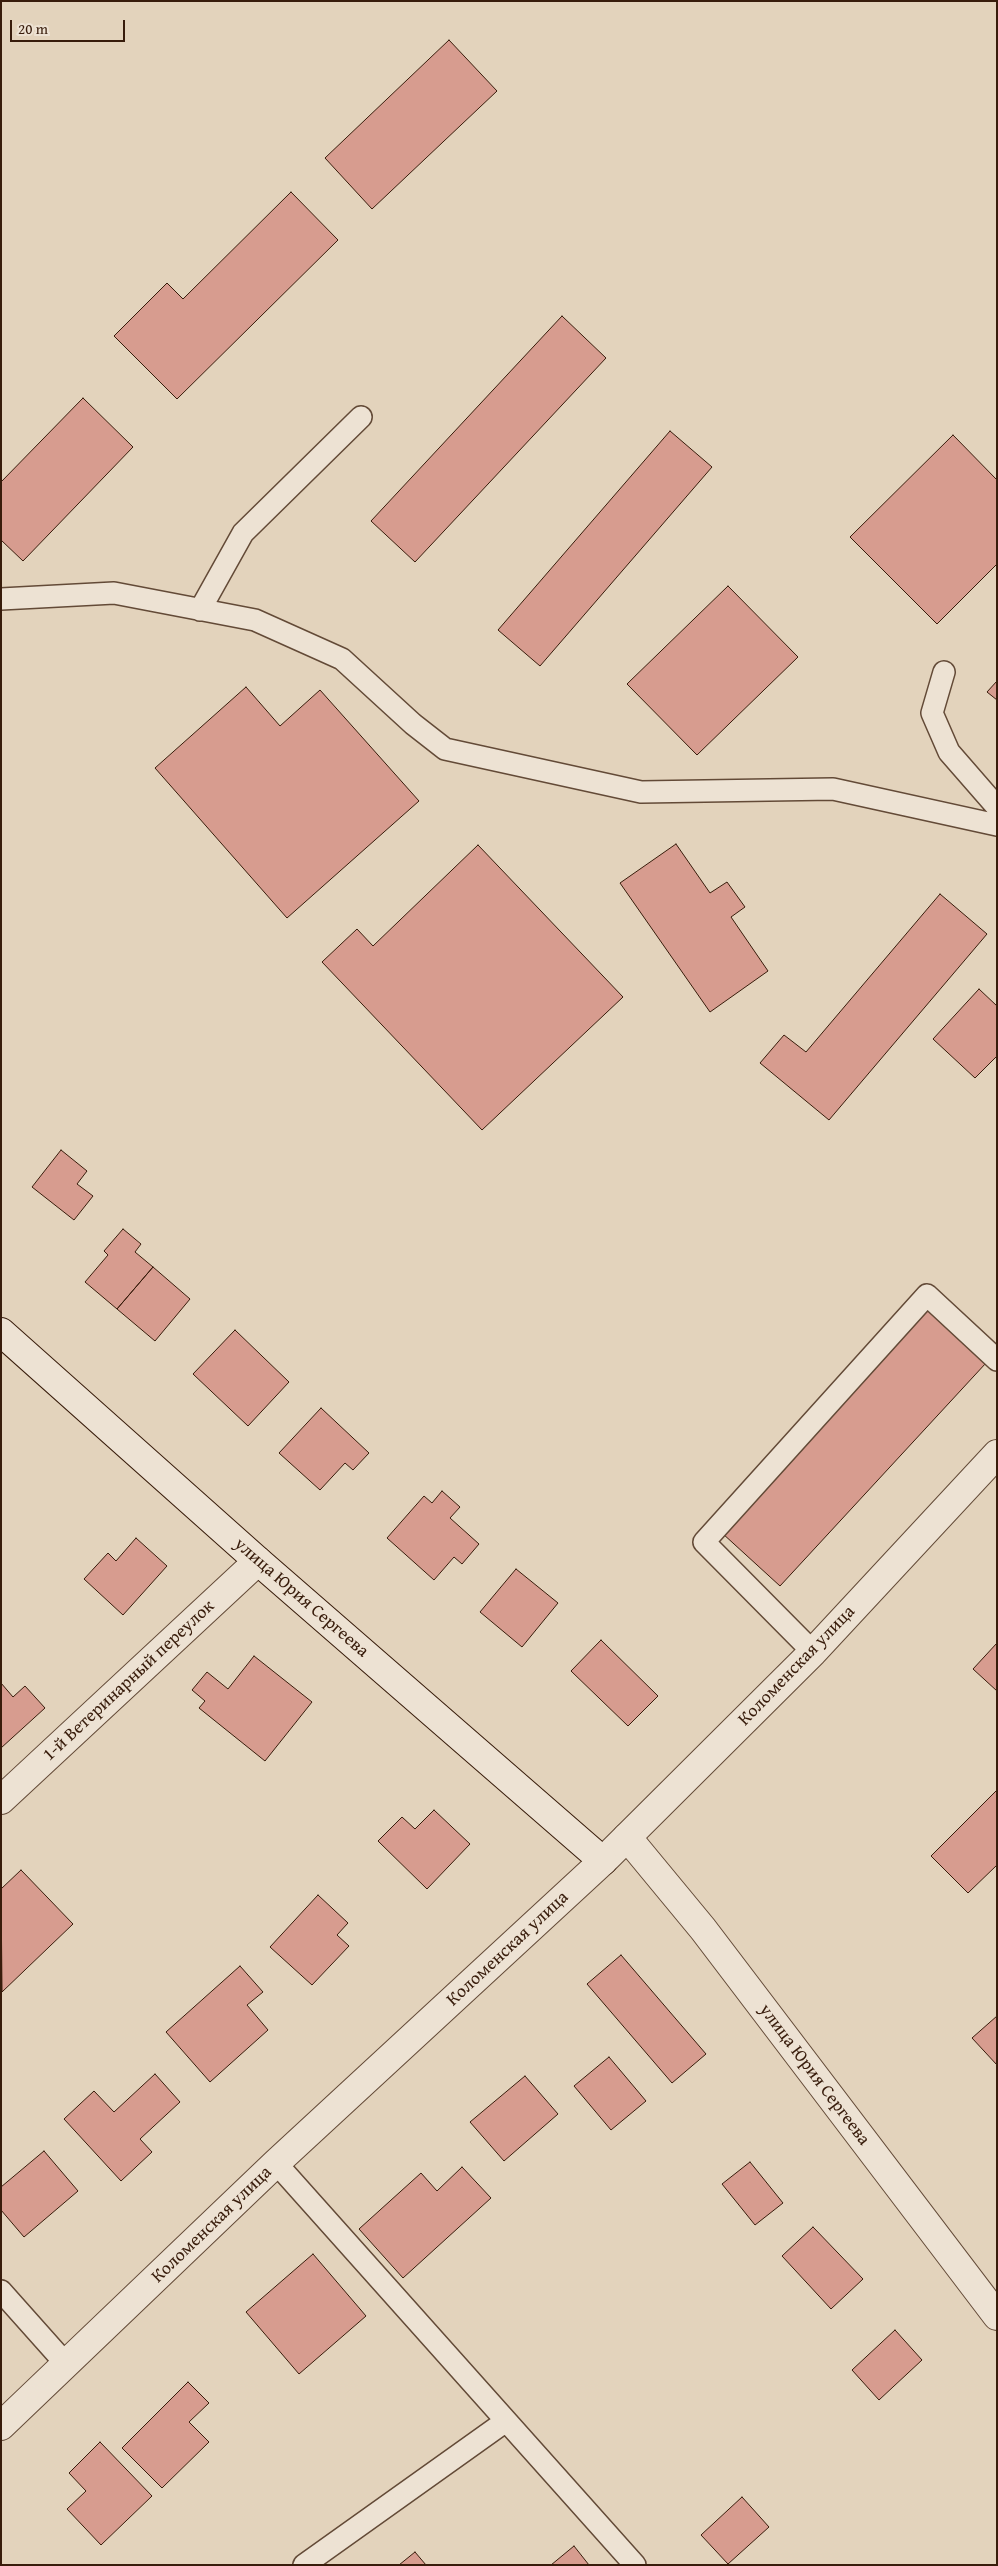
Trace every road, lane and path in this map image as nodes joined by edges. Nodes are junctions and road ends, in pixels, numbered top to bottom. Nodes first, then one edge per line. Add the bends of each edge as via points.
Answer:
1 (361, 417) dead end
2 (1, 599) edge
3 (200, 610) junction
4 (944, 672) dead end
5 (997, 807) edge
6 (997, 825) edge
7 (1, 1332) edge
8 (997, 1360) edge
9 (997, 1454) edge
10 (258, 1561) junction
11 (813, 1652) junction
12 (1, 1800) edge
13 (627, 1837) junction
14 (603, 1861) junction
15 (276, 2163) junction
16 (1, 2291) edge
17 (997, 2316) edge
18 (66, 2364) junction
19 (506, 2420) junction
20 (1, 2426) edge
21 (304, 2565) edge
22 (635, 2565) edge

1 - 3 lane via 243,533
2 - 3 lane via 114,594
3 - 6 lane via 255,620 342,659 445,749 641,792 833,790
4 - 5 lane via 932,713 949,752
7 - 10 street, улица Юрия Сергеева
8 - 11 lane via 927,1295 704,1542
9 - 11 street, Коломенская улица
10 - 12 street, 1-й Ветеринарный переулок
10 - 14 street, улица Юрия Сергеева
11 - 13 street, Коломенская улица
13 - 14 street, Коломенская улица
13 - 17 street, улица Юрия Сергеева via 703,1929
14 - 15 street, Коломенская улица
15 - 18 street, Коломенская улица
15 - 19 lane
16 - 18 lane
18 - 20 street, Коломенская улица
19 - 21 lane
19 - 22 lane

